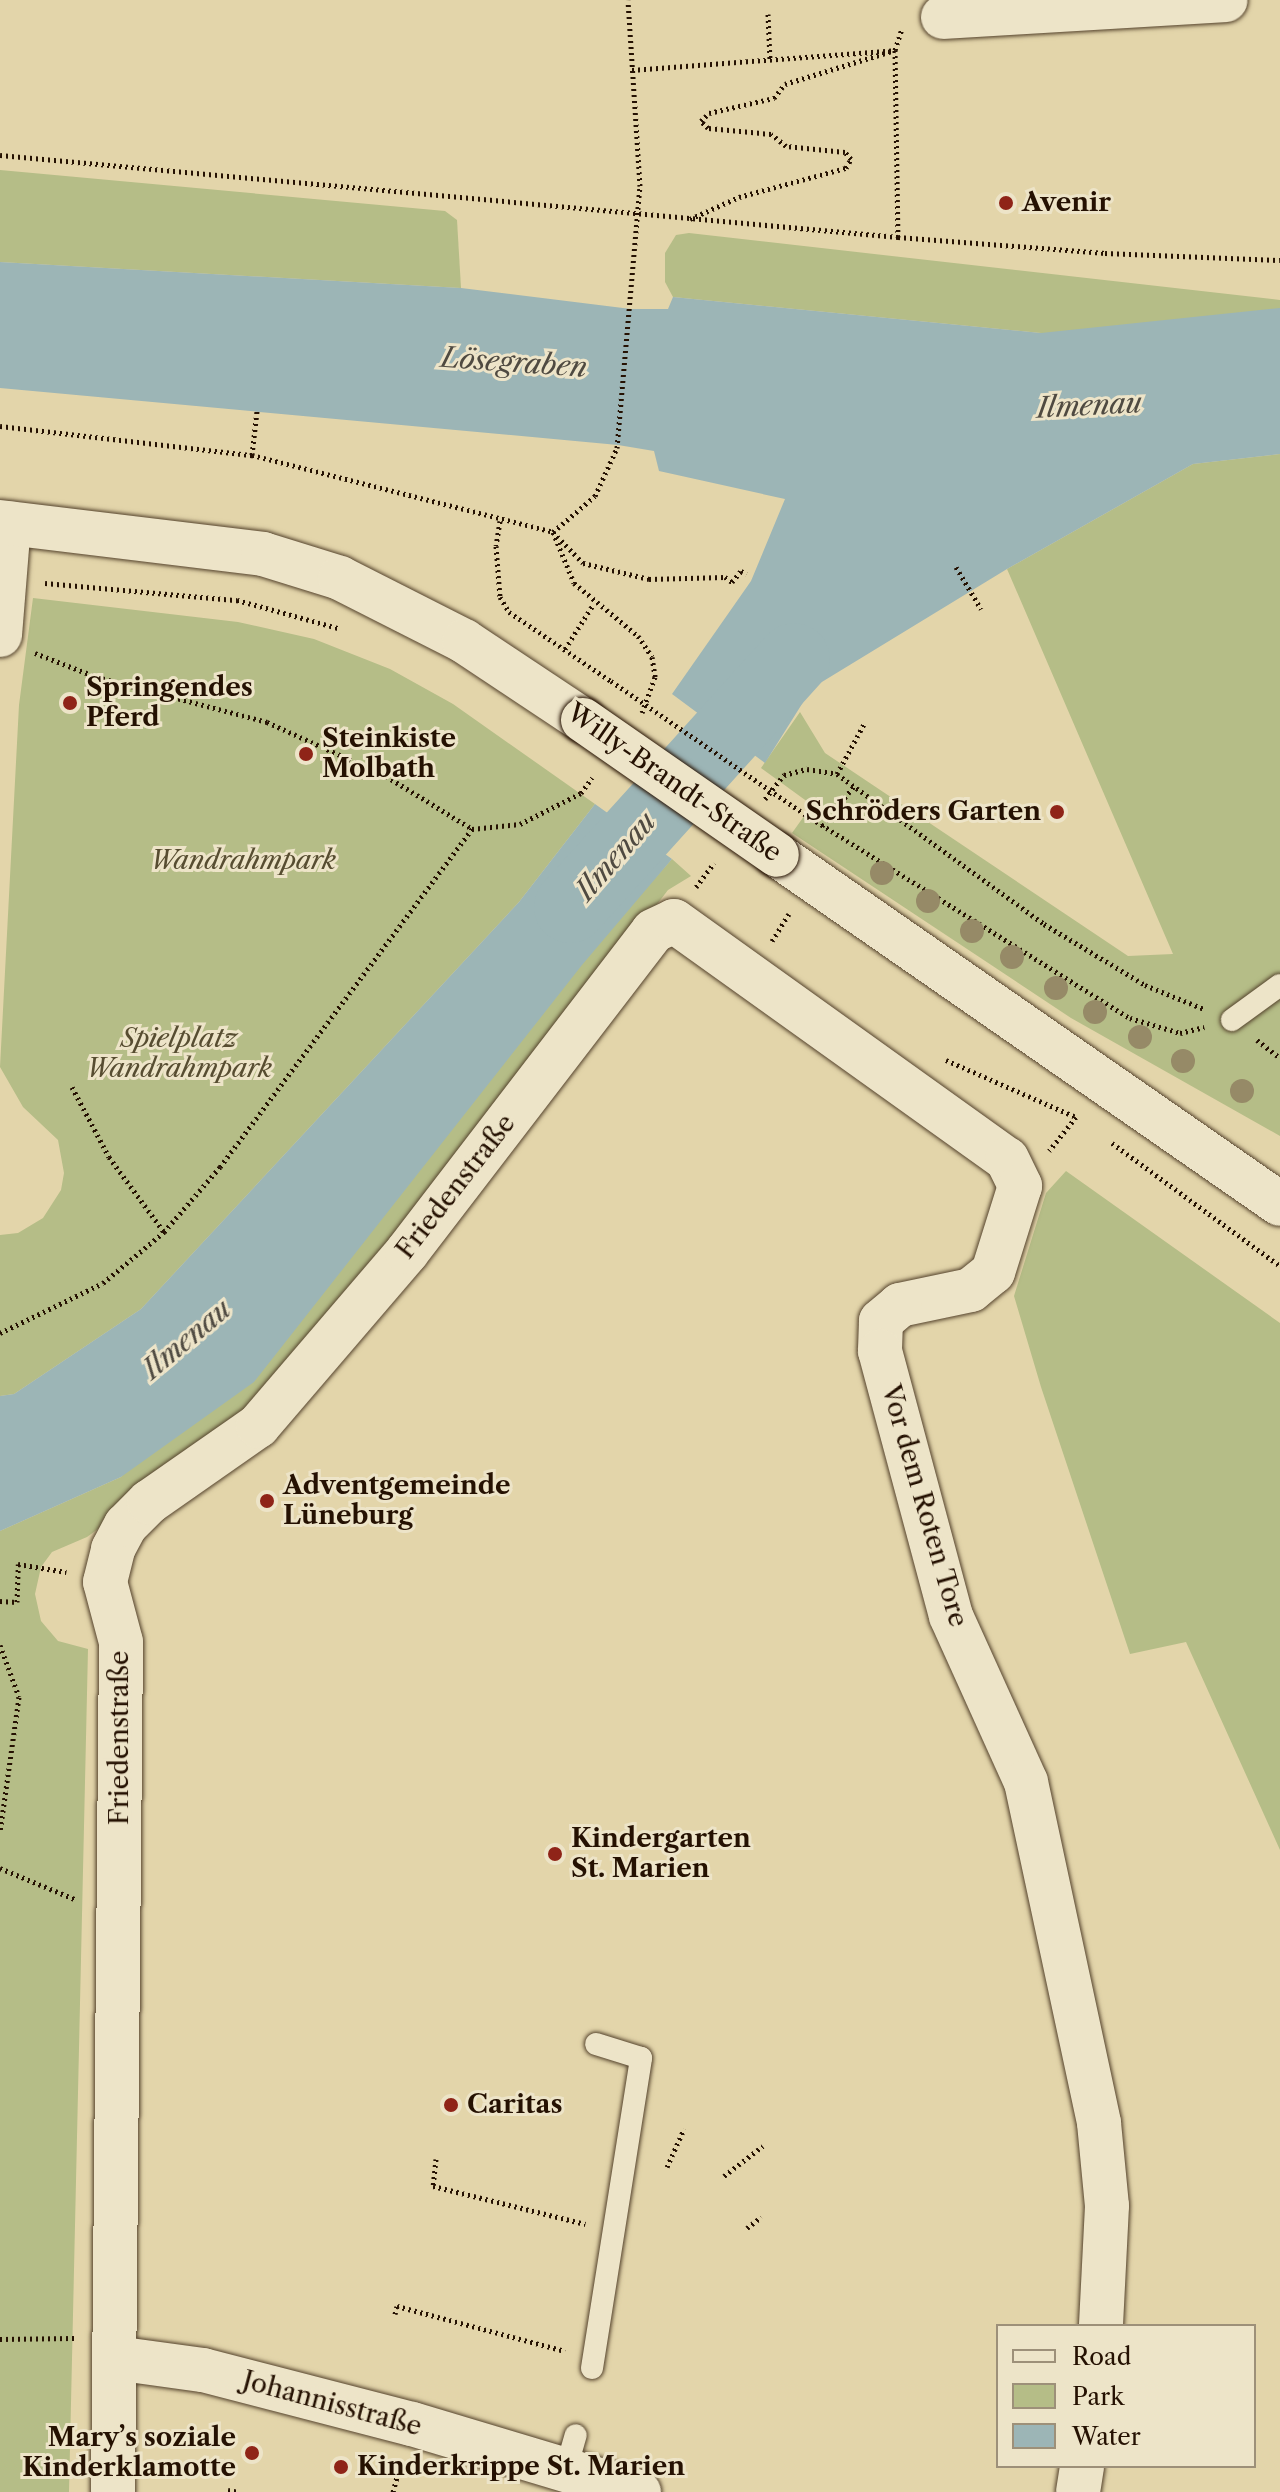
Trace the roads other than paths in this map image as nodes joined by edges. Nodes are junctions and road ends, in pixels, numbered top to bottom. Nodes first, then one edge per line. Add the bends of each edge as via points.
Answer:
1 (1225, 0) edge
2 (1095, 4) edge
3 (924, 18) road end
4 (4, 522) edge
5 (14, 642) edge
6 (674, 921) joint
7 (1280, 985) edge
8 (1232, 1020) road end
9 (1280, 1204) edge
10 (596, 2044) dead end
11 (1101, 2324) edge
12 (115, 2347) junction
13 (592, 2363) road end
14 (1082, 2468) edge
15 (113, 2492) edge
16 (639, 2492) edge
17 (1078, 2492) edge

1 - 2 street
2 - 3 street
4 - 5 street via 4,580
4 - 9 street, Willy-Brandt-Straße, bridge via 263,554 340,578 464,641
6 - 11 street, Vor dem Roten Tore via 1007,1159 1020,1186 993,1272 971,1290 900,1305 881,1321 880,1351 951,1616 1026,1782 1099,2123 1107,2206
6 - 12 street, Friedenstraße via 653,931 407,1252 258,1426 149,1502 126,1525 113,1549 105,1582 121,1642
7 - 8 lane
10 - 13 lane via 641,2058
12 - 15 street, Friedenstraße
12 - 16 street, Johannisstraße via 571,2452
14 - 17 street

